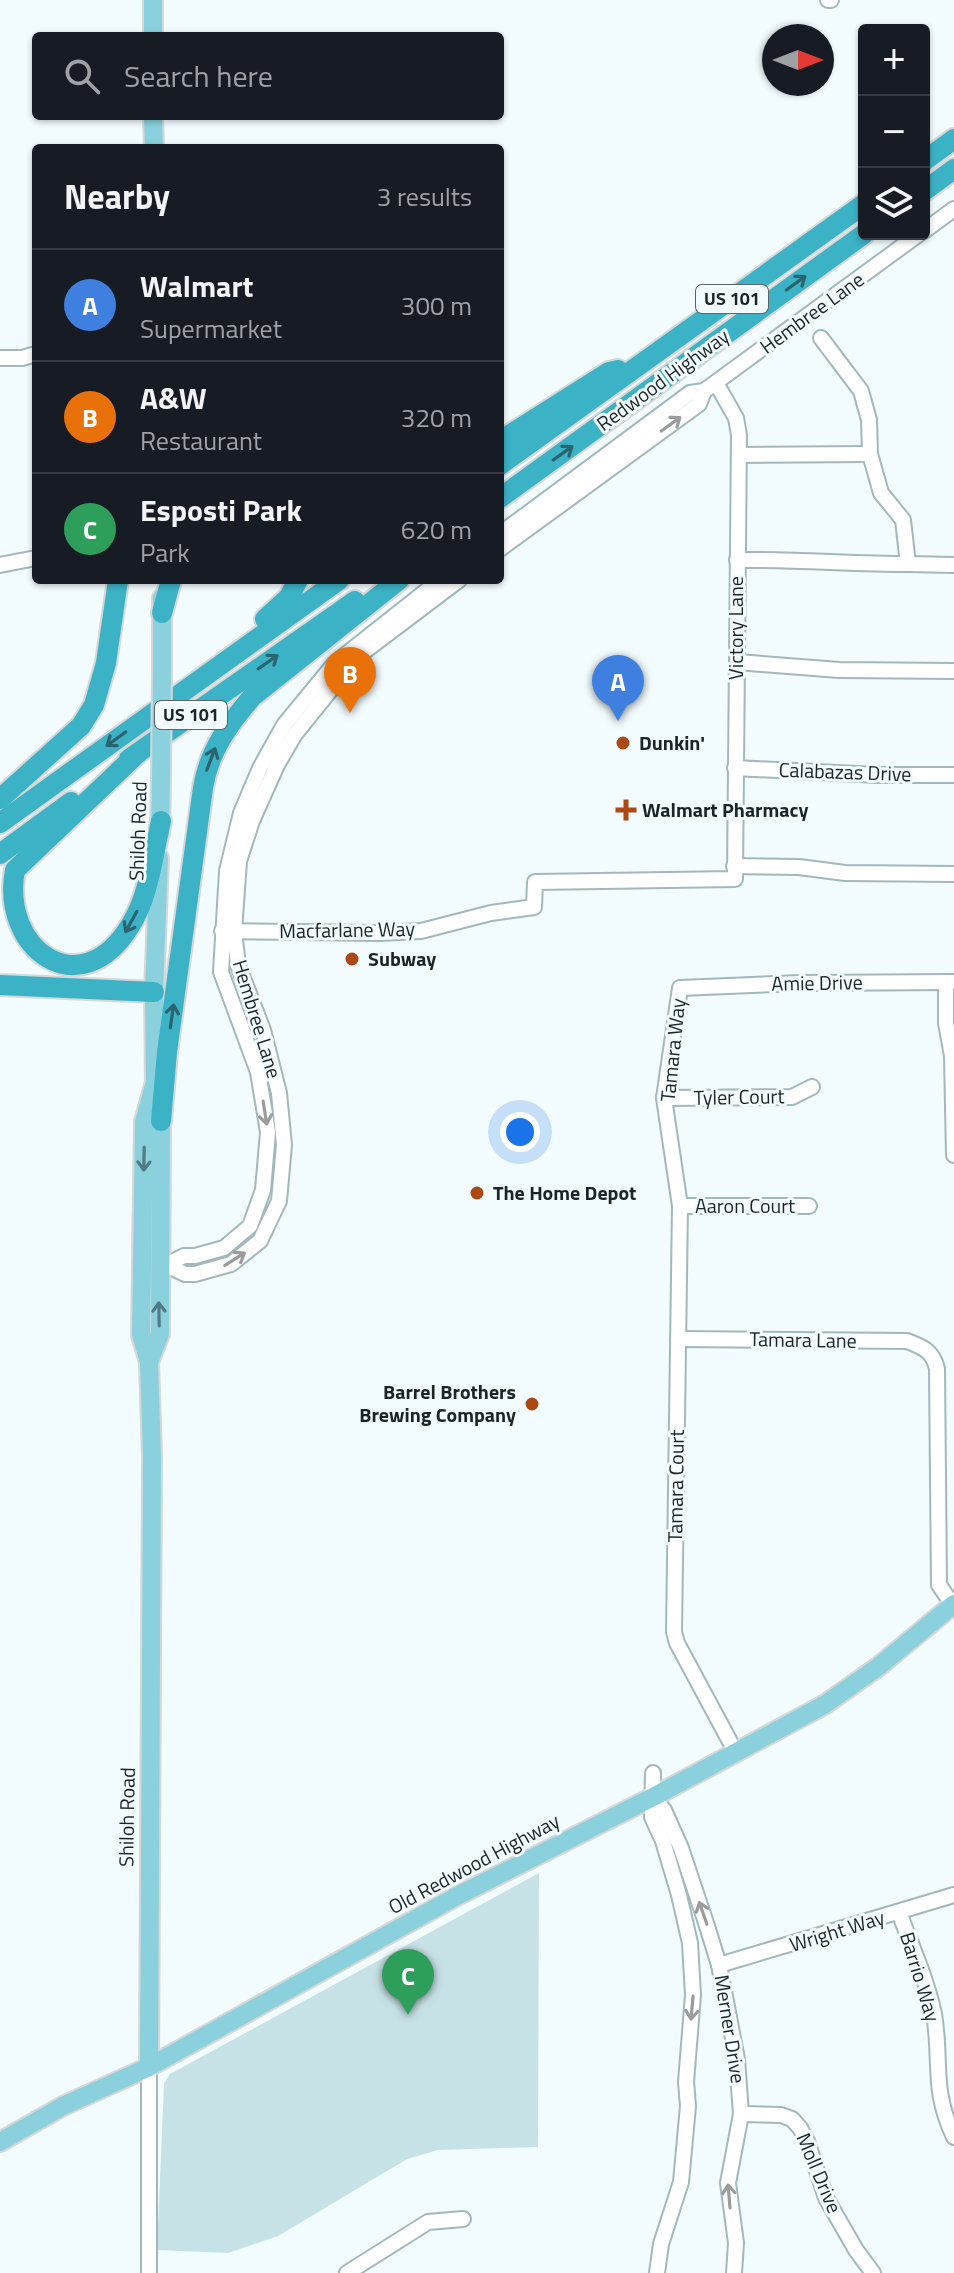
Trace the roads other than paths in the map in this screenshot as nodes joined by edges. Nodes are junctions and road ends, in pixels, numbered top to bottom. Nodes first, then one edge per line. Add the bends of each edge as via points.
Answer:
1 (153, 0) edge
2 (153, 32) edge
3 (153, 120) edge
4 (954, 139) edge
5 (154, 144) edge
6 (930, 157) edge
7 (954, 169) edge
8 (930, 187) edge
9 (858, 208) edge
10 (954, 209) edge
11 (930, 226) edge
12 (858, 238) edge
13 (911, 240) edge
14 (821, 338) dead end
15 (32, 355) edge
16 (0, 358) edge
17 (638, 367) junction
18 (710, 387) junction
19 (504, 438) edge
20 (870, 454) junction
21 (739, 455) junction
22 (504, 462) edge
23 (504, 495) edge
24 (504, 531) edge
25 (504, 546) edge
26 (32, 559) edge
27 (737, 560) junction
28 (908, 564) junction
29 (0, 565) edge
30 (954, 565) edge
31 (117, 584) edge
32 (162, 584) edge
33 (170, 584) edge
34 (295, 584) edge
35 (333, 584) edge
36 (379, 584) edge
37 (394, 584) edge
38 (435, 584) edge
39 (454, 584) edge
40 (162, 613) junction
41 (737, 662) junction
42 (954, 671) edge
43 (191, 685) junction
44 (139, 752) junction
45 (735, 768) junction
46 (954, 775) edge
47 (0, 799) edge
48 (161, 821) junction
49 (0, 823) edge
50 (0, 854) edge
51 (734, 872) junction
52 (954, 874) edge
53 (228, 931) junction
54 (950, 982) edge
55 (0, 985) edge
56 (680, 988) joint
57 (154, 992) junction
58 (243, 1027) junction
59 (155, 1082) junction
60 (812, 1087) dead end
61 (279, 1093) junction
62 (664, 1098) junction
63 (161, 1121) junction
64 (954, 1155) edge
65 (680, 1206) junction
66 (809, 1206) dead end
67 (156, 1265) junction
68 (678, 1339) junction
69 (954, 1604) edge
70 (735, 1751) junction
71 (653, 1773) dead end
72 (653, 1797) junction
73 (954, 1895) edge
74 (899, 1912) junction
75 (719, 1965) junction
76 (149, 2067) junction
77 (741, 2114) junction
78 (954, 2137) edge
79 (0, 2142) edge
80 (463, 2219) dead end
81 (149, 2273) edge
82 (347, 2273) edge
83 (657, 2273) edge
84 (734, 2273) edge
85 (873, 2273) edge

1 - 2 main road
3 - 5 main road
4 - 6 highway
7 - 8 highway
9 - 17 highway, Redwood Highway / US 101
10 - 11 street, Hembree Lane
23 -> 12 highway, Redwood Highway / US 101
13 - 18 street, Hembree Lane
14 - 20 street via 861,391
15 - 16 street
17 - 19 highway via 609,372
17 - 22 highway, Redwood Highway / US 101
18 - 21 street, Victory Lane via 736,418
18 - 24 street, Hembree Lane via 690,393
25 -> 18 street, Hembree Lane via 699,404
20 - 21 street
20 - 28 street via 881,493 903,520
21 - 27 street, Victory Lane
26 - 29 street
27 - 28 street
27 - 41 street, Victory Lane
28 - 30 street
31 - 47 highway via 94,705 81,726
32 - 40 main road, Shiloh Road
33 - 40 highway
34 - 43 highway via 281,605
35 - 43 highway, US 101
44 -> 36 highway, US 101
63 -> 37 highway via 211,756 252,697
38 - 53 street, Hembree Lane via 335,663 284,725 241,813 227,871
39 - 53 street, Hembree Lane via 365,651 295,734 252,821 239,861
40 - 48 main road, Shiloh Road, bridge
41 - 42 street
41 - 45 street, Victory Lane
43 -> 49 highway, US 101
48 -> 44 highway via 140,905 114,946 90,962 62,966 38,960 17,943 4,910 15,870
44 - 50 highway, US 101
45 - 46 street, Calabazas Drive
45 - 51 street, Victory Lane
48 - 57 main road, Shiloh Road
51 - 52 street via 799,867
51 - 53 street, Macfarlane Way via 535,882 534,907 421,931
53 - 58 street, Hembree Lane via 221,972
53 - 61 street, Hembree Lane
54 - 56 street, Amie Drive
54 - 64 street via 946,1023
55 - 57 highway
56 - 62 street, Tamara Way
57 - 59 main road, Shiloh Road
58 - 61 street via 257,1037 269,1079
58 -> 67 street, Hembree Lane via 258,1072 268,1132 257,1210 250,1226 224,1248
59 - 63 main road, Shiloh Road
59 -> 67 main road, Shiloh Road via 144,1122
60 - 62 street, Tyler Court via 792,1097
67 -> 61 street, Hembree Lane via 195,1274 231,1264 260,1241 279,1201 284,1145
62 - 65 street, Tamara Way
63 - 67 main road, Shiloh Road
65 - 66 street, Aaron Court
65 - 68 street, Tamara Court
67 - 76 main road, Shiloh Road via 160,1334 149,1362
68 - 69 street, Tamara Lane via 907,1341 927,1349 937,1369 939,1585
68 - 70 street, Tamara Court via 674,1632
69 - 70 main road, Old Redwood Highway via 838,1696
70 - 72 main road, Old Redwood Highway
71 - 72 street, Merner Drive
75 -> 72 street, Merner Drive via 681,1848
72 - 76 main road, Old Redwood Highway via 471,1889
72 -> 83 street, Merner Drive via 652,1817 667,1852 690,1943 693,1995 681,2182
73 - 74 street, Wright Way
74 - 75 street, Wright Way
74 - 78 street, Barrio Way via 933,2011 938,2088
75 - 77 street, Merner Drive via 737,2059
76 - 79 main road, Old Redwood Highway
76 - 81 street, Shiloh Road
84 -> 77 street, Merner Drive via 728,2183
77 - 85 street, Moll Drive via 781,2115 800,2128 826,2198
80 - 82 street via 428,2222

